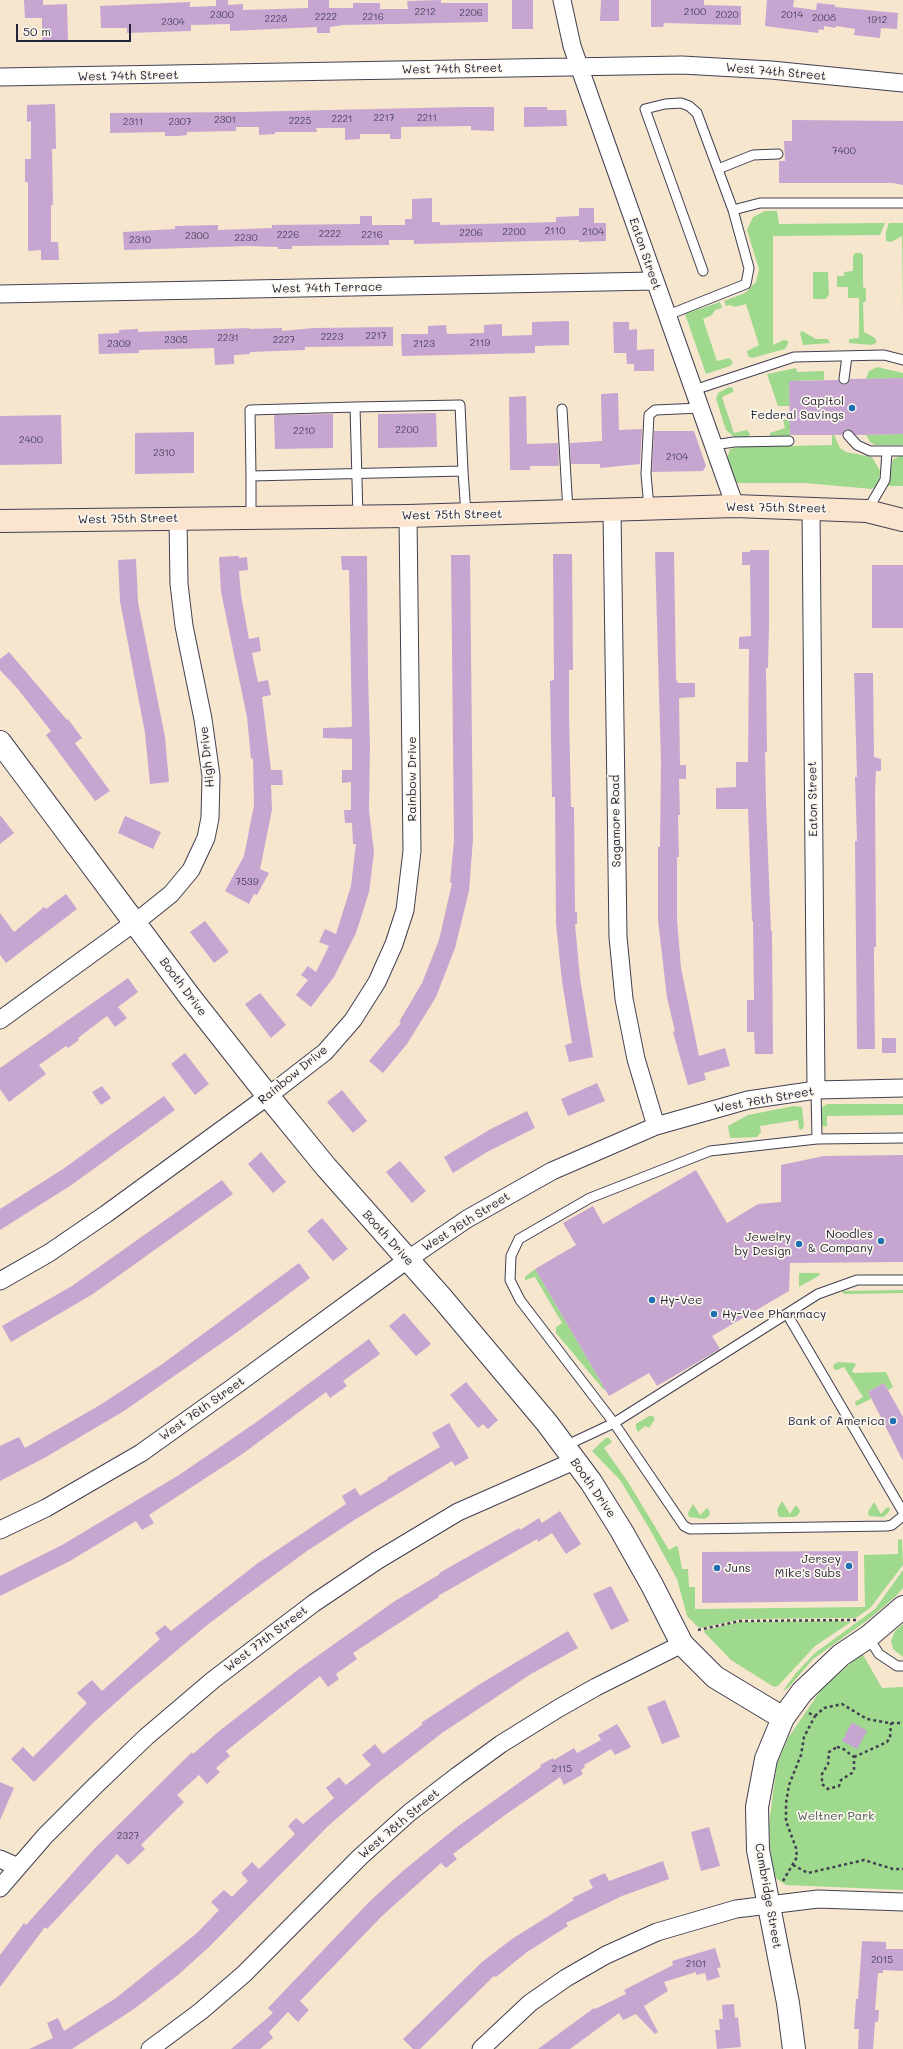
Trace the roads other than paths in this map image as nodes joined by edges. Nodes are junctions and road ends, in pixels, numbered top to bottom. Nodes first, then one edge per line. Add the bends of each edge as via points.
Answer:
1 (562, 0) edge
2 (580, 66) junction
3 (0, 77) edge
4 (903, 83) edge
5 (778, 154) dead end
6 (718, 169) junction
7 (903, 203) edge
8 (733, 210) junction
9 (703, 271) dead end
10 (654, 281) junction
11 (0, 294) edge
12 (668, 315) junction
13 (847, 356) junction
14 (903, 360) edge
15 (844, 379) dead end
16 (694, 390) junction
17 (355, 407) junction
18 (701, 408) junction
19 (562, 409) dead end
20 (848, 435) dead end
21 (789, 441) dead end
22 (714, 445) junction
23 (903, 451) edge
24 (887, 452) junction
25 (463, 471) junction
26 (357, 473) junction
27 (251, 476) junction
28 (735, 506) junction
29 (811, 508) junction
30 (650, 510) junction
31 (612, 511) junction
32 (867, 511) junction
33 (568, 512) junction
34 (466, 515) junction
35 (358, 516) junction
36 (408, 516) junction
37 (178, 518) junction
38 (251, 518) junction
39 (903, 520) edge
40 (0, 521) edge
41 (2, 747) edge
42 (134, 922) junction
43 (0, 1020) edge
44 (903, 1088) edge
45 (816, 1090) junction
46 (268, 1096) junction
47 (656, 1126) junction
48 (903, 1138) edge
49 (817, 1139) junction
50 (407, 1260) junction
51 (903, 1280) edge
52 (0, 1281) edge
53 (787, 1314) junction
54 (614, 1423) junction
55 (569, 1454) junction
56 (903, 1512) edge
57 (903, 1516) edge
58 (0, 1530) edge
59 (903, 1607) edge
60 (862, 1628) junction
61 (690, 1637) junction
62 (903, 1666) edge
63 (783, 1718) junction
64 (0, 1859) edge
65 (18, 1867) junction
66 (0, 1888) edge
67 (903, 1902) edge
68 (769, 1905) junction
69 (150, 2049) edge
70 (480, 2049) edge
71 (794, 2049) edge

1 - 2 street, Eaton Street via 572,46
2 - 3 street, West 74th Street
2 - 4 street, West 74th Street via 682,65 771,70
2 - 10 street, Eaton Street
5 - 6 lane via 753,156
6 - 8 lane
6 - 9 lane via 697,113 690,106 681,103 665,104 645,109
7 - 8 lane via 760,203
8 - 12 lane via 749,268 746,284
10 - 11 street, West 74th Terrace
10 - 12 street, Eaton Street
12 - 16 street, Eaton Street
13 - 14 lane via 884,355
13 - 15 lane
13 - 16 lane via 794,357
16 - 18 street, Eaton Street
17 - 25 lane via 460,405
17 - 26 lane
17 - 27 lane via 250,410
18 - 22 street, Eaton Street
18 - 30 lane via 655,410 649,415 646,474
19 - 33 lane
20 - 24 lane via 850,440 863,448
21 - 22 lane
22 - 28 street, Eaton Street
23 - 24 lane
24 - 32 lane via 885,480
25 - 26 lane
25 - 34 lane
26 - 27 lane
26 - 35 lane
27 - 38 lane
28 - 29 main road, West 75th Street
28 - 30 main road, West 75th Street
29 - 32 main road, West 75th Street
29 - 45 street, Eaton Street
30 - 31 main road, West 75th Street
31 - 33 main road, West 75th Street
31 - 47 street, Sagamore Road via 618,937 624,999 636,1058
32 - 39 main road, West 75th Street
33 - 34 main road, West 75th Street
34 - 36 main road, West 75th Street
35 - 36 main road, West 75th Street
35 - 38 main road, West 75th Street
36 - 46 street, Rainbow Drive via 412,851 405,910 394,944 377,982 353,1020 325,1052
37 - 38 main road, West 75th Street
37 - 40 main road, West 75th Street
37 - 42 street, High Drive via 179,584 211,776 210,818 206,838 191,870 171,894
41 - 42 street, Booth Drive
42 - 43 street, High Drive
42 - 46 street, Booth Drive
44 - 45 street, West 76th Street
45 - 47 street, West 76th Street via 748,1100
45 - 49 lane
46 - 50 street, Booth Drive via 326,1168
46 - 52 street, Rainbow Drive via 106,1214
47 - 50 street, West 76th Street via 559,1168 508,1194
48 - 49 lane
49 - 54 lane via 719,1149 699,1154 590,1198 524,1236 514,1245 510,1256 510,1280 515,1291
50 - 55 street, Booth Drive via 537,1411
50 - 58 street, West 76th Street via 141,1453 46,1508
51 - 53 lane via 857,1280 818,1294
53 - 54 lane
53 - 56 lane
54 - 55 lane
54 - 57 lane via 681,1523 690,1529 887,1526
55 - 61 street, Booth Drive via 591,1482 652,1585
55 - 65 street, West 77th Street via 458,1512 378,1560 314,1603 213,1680 146,1738 96,1785
59 - 60 street, Cambridge Street
60 - 62 lane via 879,1654 897,1666
60 - 63 street, Cambridge Street via 802,1692
61 - 63 street, Booth Drive via 715,1677
61 - 69 street, West 78th Street via 559,1708 501,1744 457,1776 360,1856 244,1974 201,2011
63 - 68 street, Cambridge Street via 766,1759 757,1807 758,1850
64 - 65 street
65 - 66 street, West 77th Street
67 - 68 street via 818,1899
68 - 70 street via 736,1909 695,1920 656,1932 606,1955 530,2003
68 - 71 street, Cambridge Street

